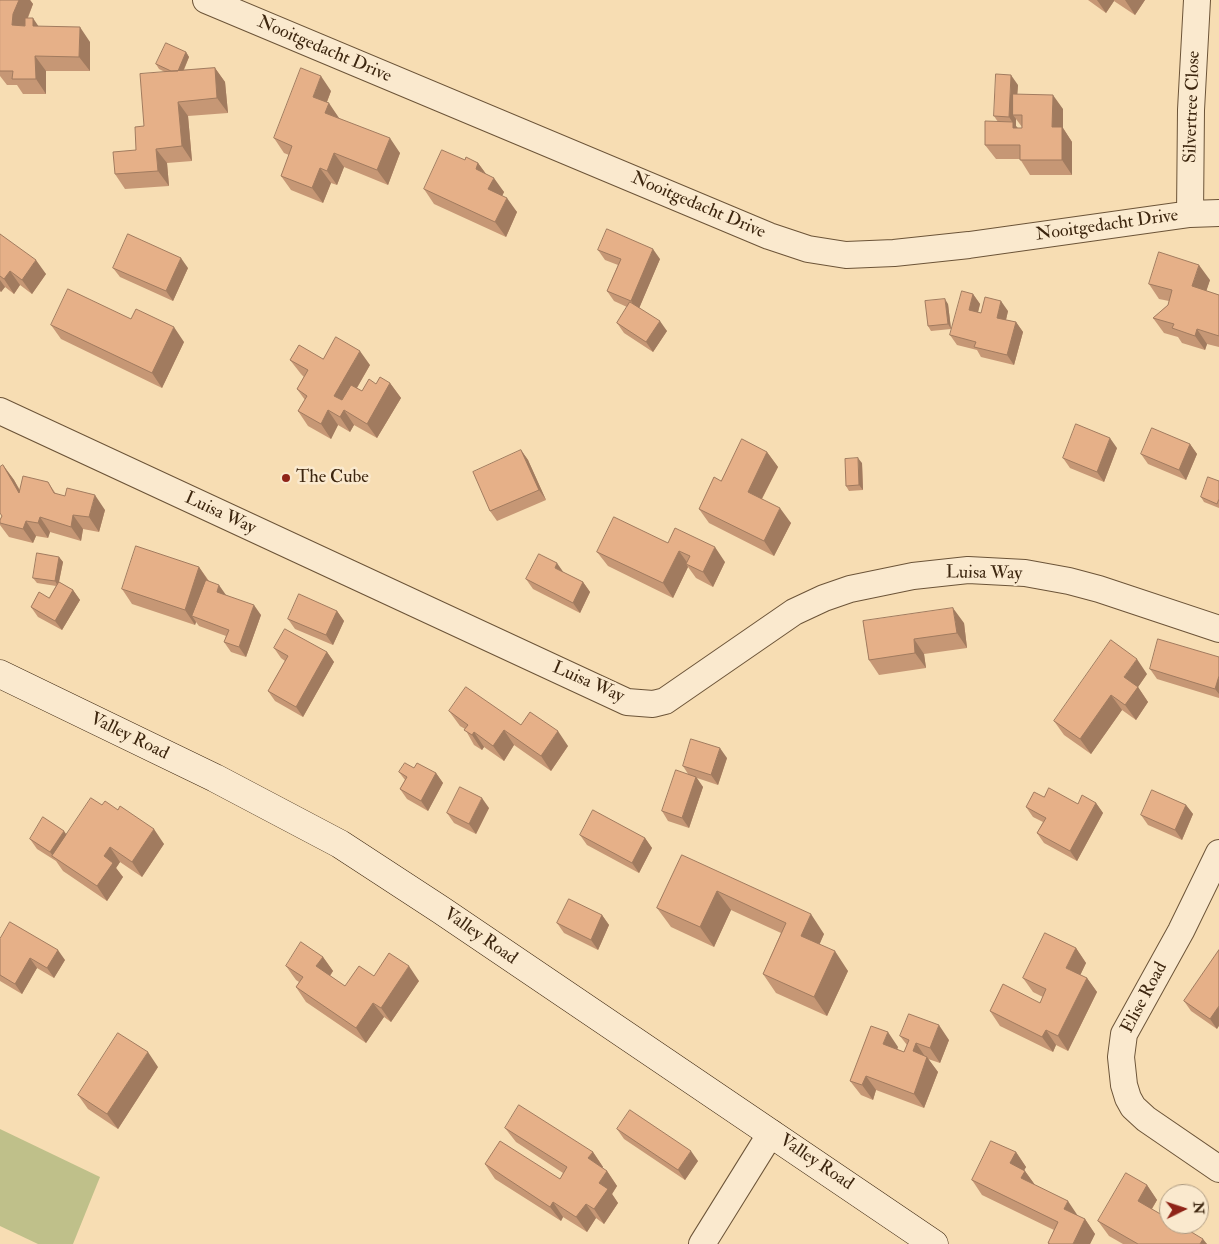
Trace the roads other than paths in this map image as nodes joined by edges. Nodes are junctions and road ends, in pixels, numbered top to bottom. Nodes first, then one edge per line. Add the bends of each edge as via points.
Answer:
1 (206, 0) edge
2 (1197, 0) edge
3 (1219, 212) edge
4 (1190, 214) junction
5 (0, 411) edge
6 (1219, 629) edge
7 (0, 674) edge
8 (1219, 853) edge
9 (771, 1133) junction
10 (1219, 1169) edge
11 (702, 1244) edge
12 (934, 1244) edge

1 - 4 street, Nooitgedacht Drive via 769,236 808,248 846,255 894,253
2 - 4 street, Silvertree Close
3 - 4 street, Nooitgedacht Drive
5 - 6 street, Luisa Way via 627,702 653,704 665,701 794,612 824,598 913,576 968,570 1025,573 1069,580
7 - 9 street, Valley Road via 215,778 340,844
8 - 10 street, Elise Road via 1181,932 1124,1034 1121,1057 1124,1085 1133,1108
9 - 11 street
9 - 12 street, Valley Road

